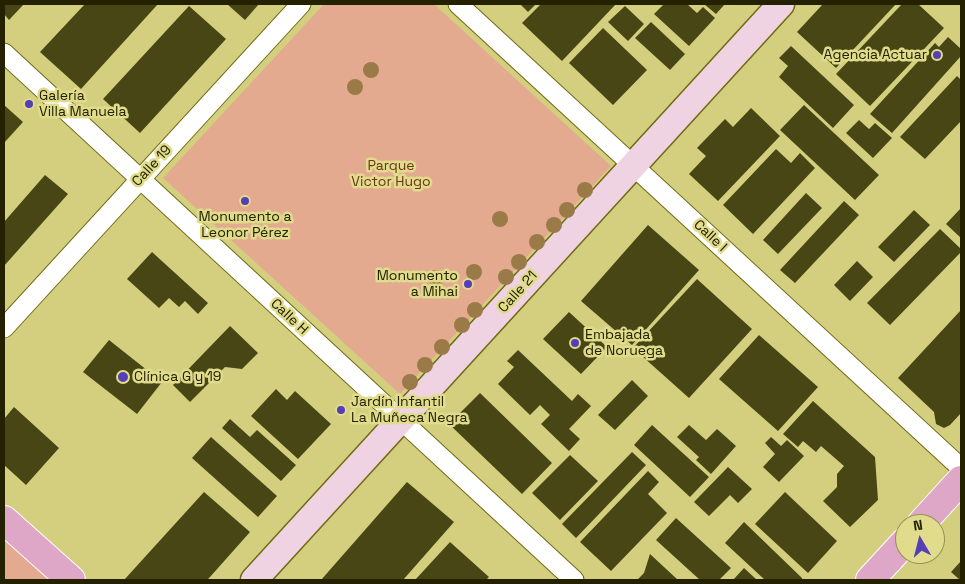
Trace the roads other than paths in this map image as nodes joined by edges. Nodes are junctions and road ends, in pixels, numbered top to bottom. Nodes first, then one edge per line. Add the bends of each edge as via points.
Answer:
1 (301, 4) edge
2 (458, 4) edge
3 (781, 4) edge
4 (4, 53) edge
5 (633, 166) junction
6 (140, 179) junction
7 (4, 328) edge
8 (401, 420) junction
9 (961, 468) edge
10 (961, 480) edge
11 (931, 514) edge
12 (4, 520) edge
13 (895, 553) edge
14 (71, 580) edge
15 (254, 580) edge
16 (574, 580) edge
17 (870, 580) edge

1 - 6 street, Calle 19
2 - 5 street, Calle I
3 - 5 street, Calle 21
4 - 6 street, Calle H
5 - 8 street, Calle 21
5 - 9 street, Calle I
6 - 7 street, Calle 19
6 - 8 street, Calle H
8 - 15 street, Calle 21
8 - 16 street, Calle H
10 - 11 main road
12 - 14 main road
13 - 17 main road

